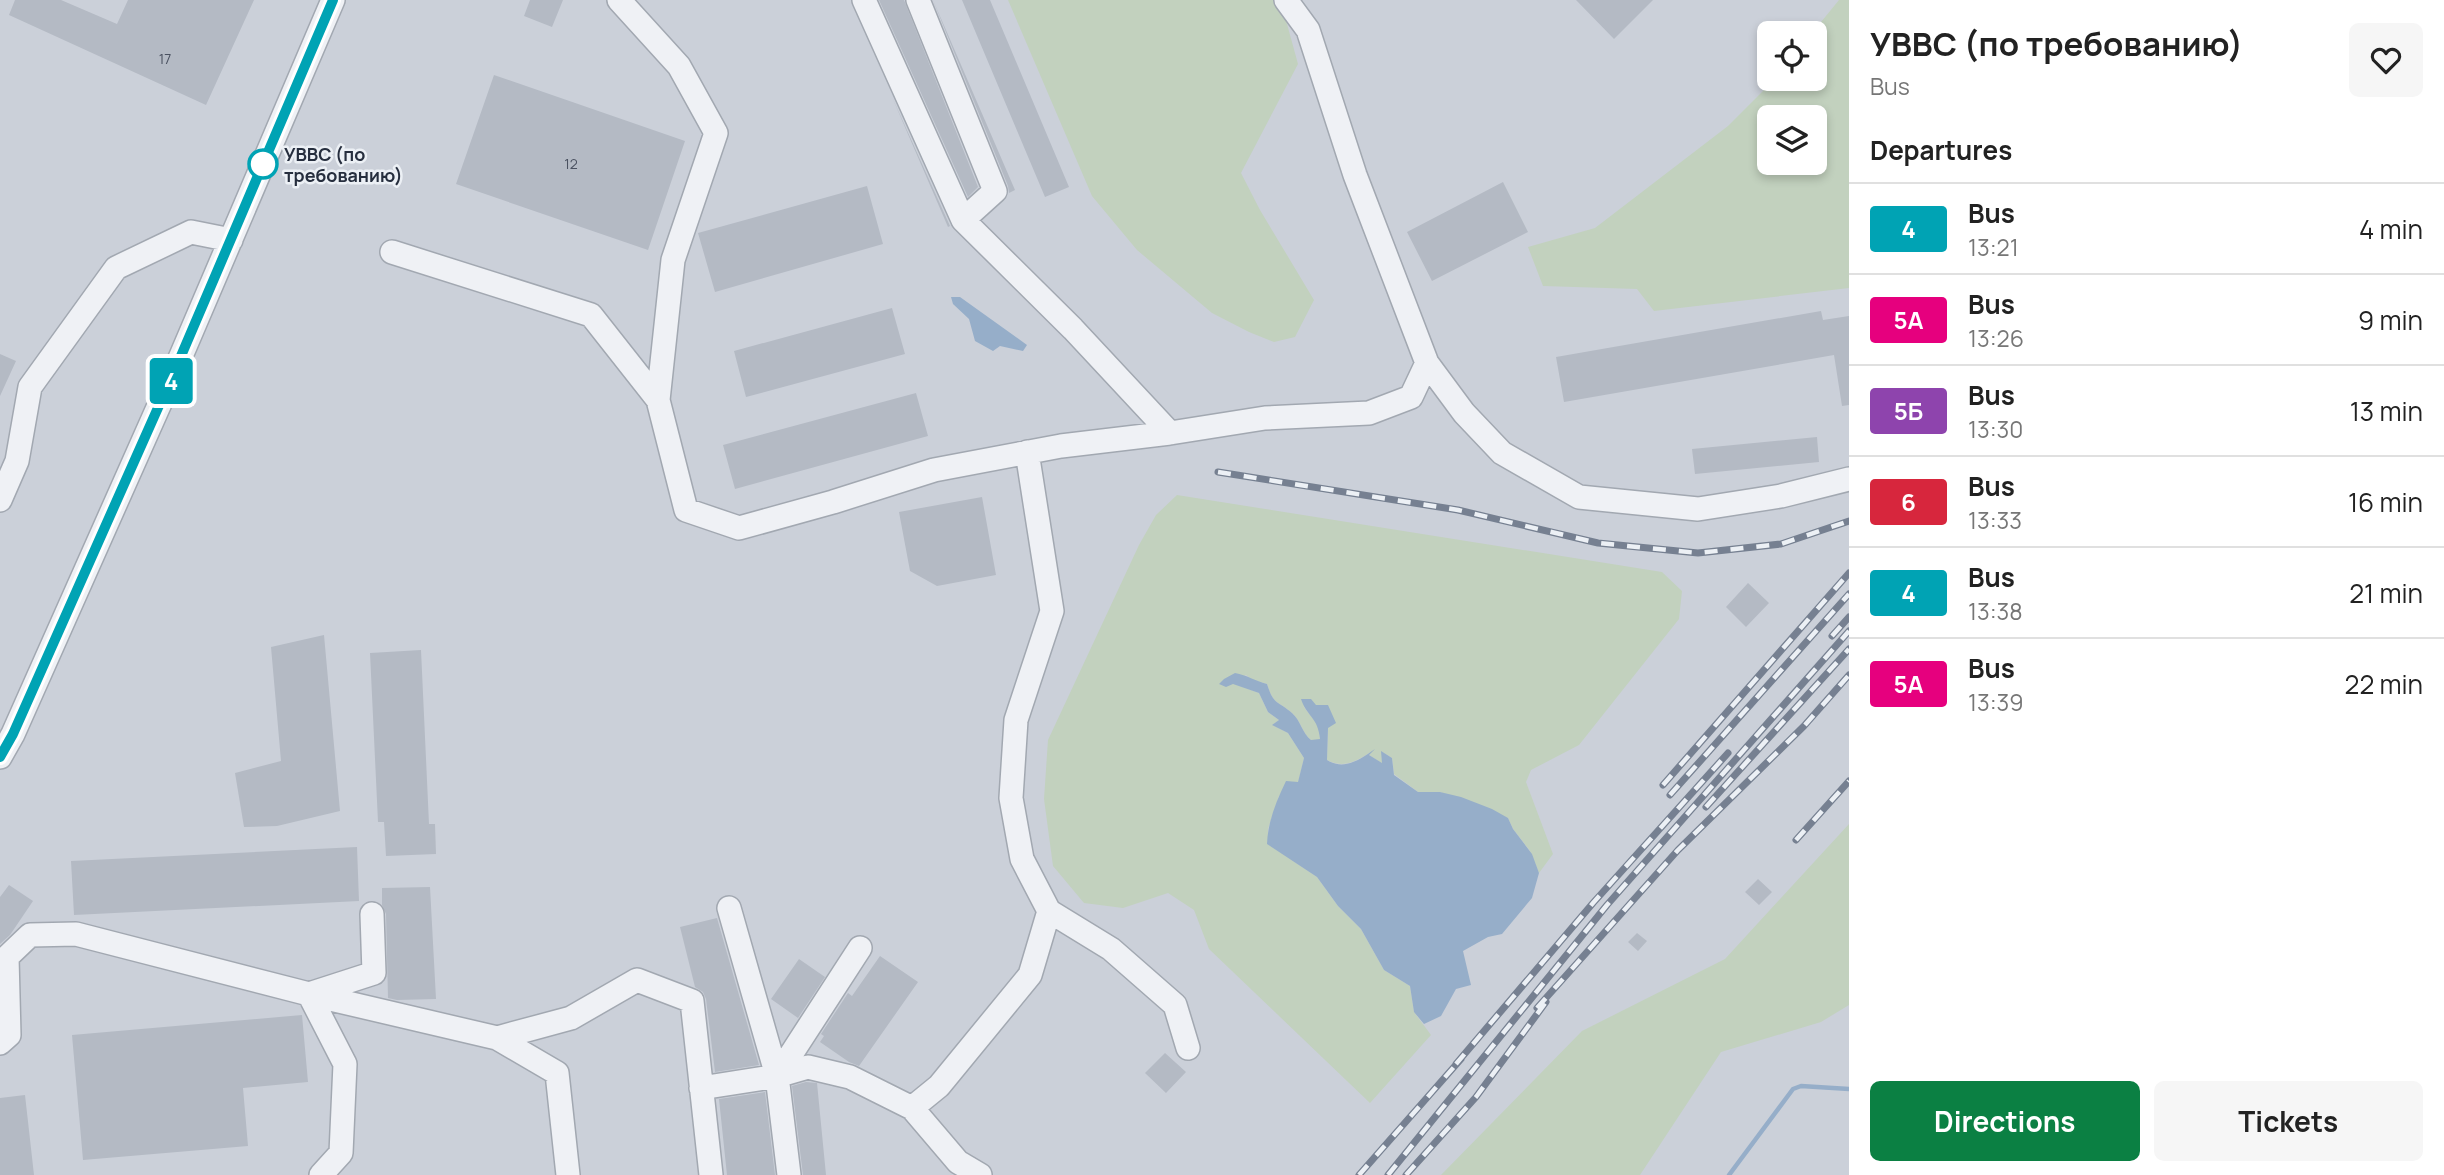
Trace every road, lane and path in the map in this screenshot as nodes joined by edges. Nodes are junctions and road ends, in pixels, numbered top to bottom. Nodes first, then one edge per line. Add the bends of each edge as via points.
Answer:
1 (333, 0) edge
2 (619, 0) edge
3 (864, 0) edge
4 (918, 0) edge
5 (1286, 0) edge
6 (963, 220) junction
7 (231, 240) junction
8 (392, 252) dead end
9 (1427, 363) junction
10 (658, 400) junction
11 (1170, 433) junction
12 (1027, 452) junction
13 (1849, 479) edge
14 (0, 500) edge
15 (0, 757) edge
16 (729, 908) dead end
17 (1049, 911) junction
18 (372, 914) dead end
19 (860, 948) dead end
20 (309, 994) junction
21 (497, 1038) junction
22 (0, 1043) edge
23 (1188, 1048) dead end
24 (777, 1076) junction
25 (701, 1088) junction
26 (912, 1108) junction
27 (321, 1175) edge
28 (568, 1175) edge
29 (711, 1175) edge
30 (789, 1175) edge
31 (980, 1175) edge

1 - 7 street
2 - 10 street via 679,66 716,133 673,260
3 - 6 street
4 - 6 street via 995,191
5 - 9 street via 1308,30 1356,175
6 - 11 street
7 - 14 street via 191,232 116,268 30,387 17,461
7 - 15 street
8 - 10 street via 591,315
9 - 11 street via 1411,397 1369,413 1265,418
9 - 13 street via 1464,413 1502,453 1578,497 1698,509
10 - 12 street via 686,510 739,528 934,470
11 - 12 street
12 - 17 street via 1052,611 1016,720 1011,798 1022,859
16 - 24 street
17 - 23 street via 1111,949 1175,1005
17 - 26 street via 1030,975 939,1086
18 - 20 street via 374,972
19 - 24 street
20 - 21 street
20 - 22 street via 76,934 30,935 7,957 9,1035
20 - 27 street via 345,1064 341,1153
21 - 25 street via 571,1018 637,980 692,1001
21 - 28 street via 557,1073
24 - 25 street
24 - 26 street via 808,1067 850,1077
24 - 30 street
25 - 29 street
26 - 31 street via 958,1162

